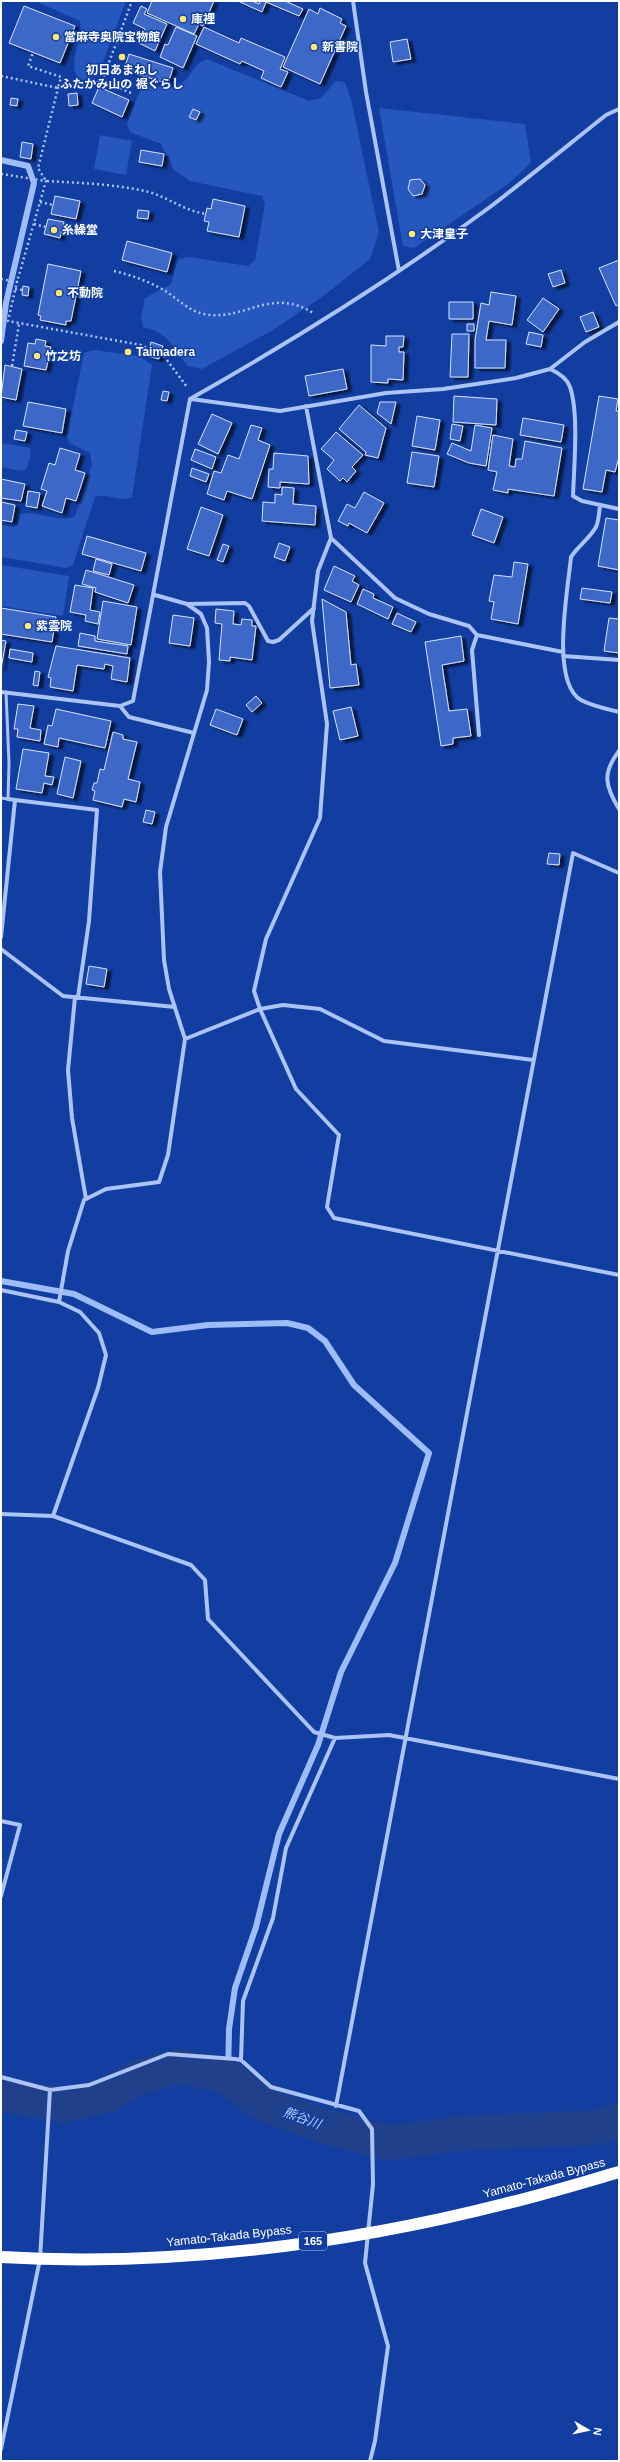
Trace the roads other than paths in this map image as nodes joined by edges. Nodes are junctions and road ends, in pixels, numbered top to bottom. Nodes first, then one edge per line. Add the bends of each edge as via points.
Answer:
1 (353, 1) edge
2 (619, 109) edge
3 (399, 271) junction
4 (619, 322) edge
5 (550, 369) junction
6 (190, 399) junction
7 (306, 406) junction
8 (600, 505) junction
9 (619, 509) edge
10 (331, 538) junction
11 (155, 595) junction
12 (187, 604) junction
13 (314, 608) junction
14 (477, 635) junction
15 (563, 654) junction
16 (619, 660) edge
17 (3, 692) edge
18 (120, 706) junction
19 (619, 712) edge
20 (194, 733) junction
21 (479, 735) dead end
22 (619, 751) edge
23 (1, 798) edge
24 (8, 799) junction
25 (15, 800) junction
26 (619, 809) edge
27 (619, 873) edge
28 (1, 937) edge
29 (1, 949) edge
30 (77, 997) junction
31 (175, 1007) junction
32 (260, 1010) junction
33 (184, 1038) junction
34 (533, 1060) junction
35 (86, 1199) junction
36 (497, 1251) junction
37 (619, 1275) edge
38 (1, 1290) edge
39 (59, 1302) junction
40 (1, 1514) edge
41 (53, 1516) junction
42 (332, 1738) junction
43 (405, 1738) junction
44 (619, 1779) edge
45 (1, 1821) edge
46 (1, 1896) edge
47 (241, 2060) junction
48 (1, 2077) edge
49 (50, 2090) junction
50 (336, 2106) junction
51 (619, 2172) edge
52 (368, 2233) junction
53 (1, 2256) edge
54 (40, 2259) junction
55 (1, 2449) edge
56 (370, 2461) edge

1 - 3 street via 366,92
2 - 3 street via 606,115 490,206
3 - 6 street via 324,320
4 - 5 street via 585,342
5 - 7 street via 516,378 458,387 386,393
5 - 8 street via 563,376 570,386 575,446 572,496
6 - 7 street via 280,411
6 - 11 street
7 - 10 street
8 - 9 street
8 - 15 street via 596,526 578,545 572,557
10 - 13 street via 318,570
10 - 14 street via 395,598 429,614 470,626
11 - 12 street
11 - 18 street via 133,702
12 - 13 street via 244,603 250,606 268,641 273,642 279,640
12 - 20 street via 201,614 207,628 209,662 207,690
13 - 32 street via 312,622 327,724 320,818 266,939 256,973 254,991
14 - 15 street
14 - 21 street via 472,650
15 - 16 street
15 - 19 street via 565,677 572,691 581,700
17 - 18 street
17 - 24 lane via 9,763
18 - 20 street via 129,717
20 - 31 street via 166,828 160,872 164,960
22 - 26 street via 610,763 607,786
23 - 24 lane
24 - 25 street
25 - 28 street
25 - 30 street via 97,810 90,922
27 - 34 street via 573,853
29 - 30 street via 63,996
30 - 31 street
30 - 35 street via 68,1070 72,1118
31 - 33 street
32 - 33 street
32 - 34 street via 283,1005 320,1010 384,1041
32 - 36 street via 296,1089 339,1135 327,1207 334,1218
33 - 35 street via 168,1155 159,1182 106,1189
34 - 36 street
35 - 39 street via 68,1251
36 - 37 street
36 - 43 street
38 - 39 street
39 - 41 street via 80,1312 99,1333 106,1355 98,1388
40 - 41 street
41 - 42 street via 192,1565 205,1580 208,1619 314,1732
42 - 43 street via 389,1735
42 - 47 street via 286,1848 273,1918 243,2001
43 - 44 street
43 - 50 street
45 - 46 street via 20,1825
47 - 49 street via 168,2054 90,2086
47 - 50 street via 271,2087
48 - 49 street
49 - 54 street
50 - 52 street via 360,2111 372,2129 374,2184
51 - 52 highway, Yamato-Takada Bypass / 165 via 503,2205
52 - 54 highway, Yamato-Takada Bypass / 165 via 175,2257
52 - 56 street via 365,2263 388,2346
53 - 54 highway, Yamato-Takada Bypass / 165
54 - 55 street

